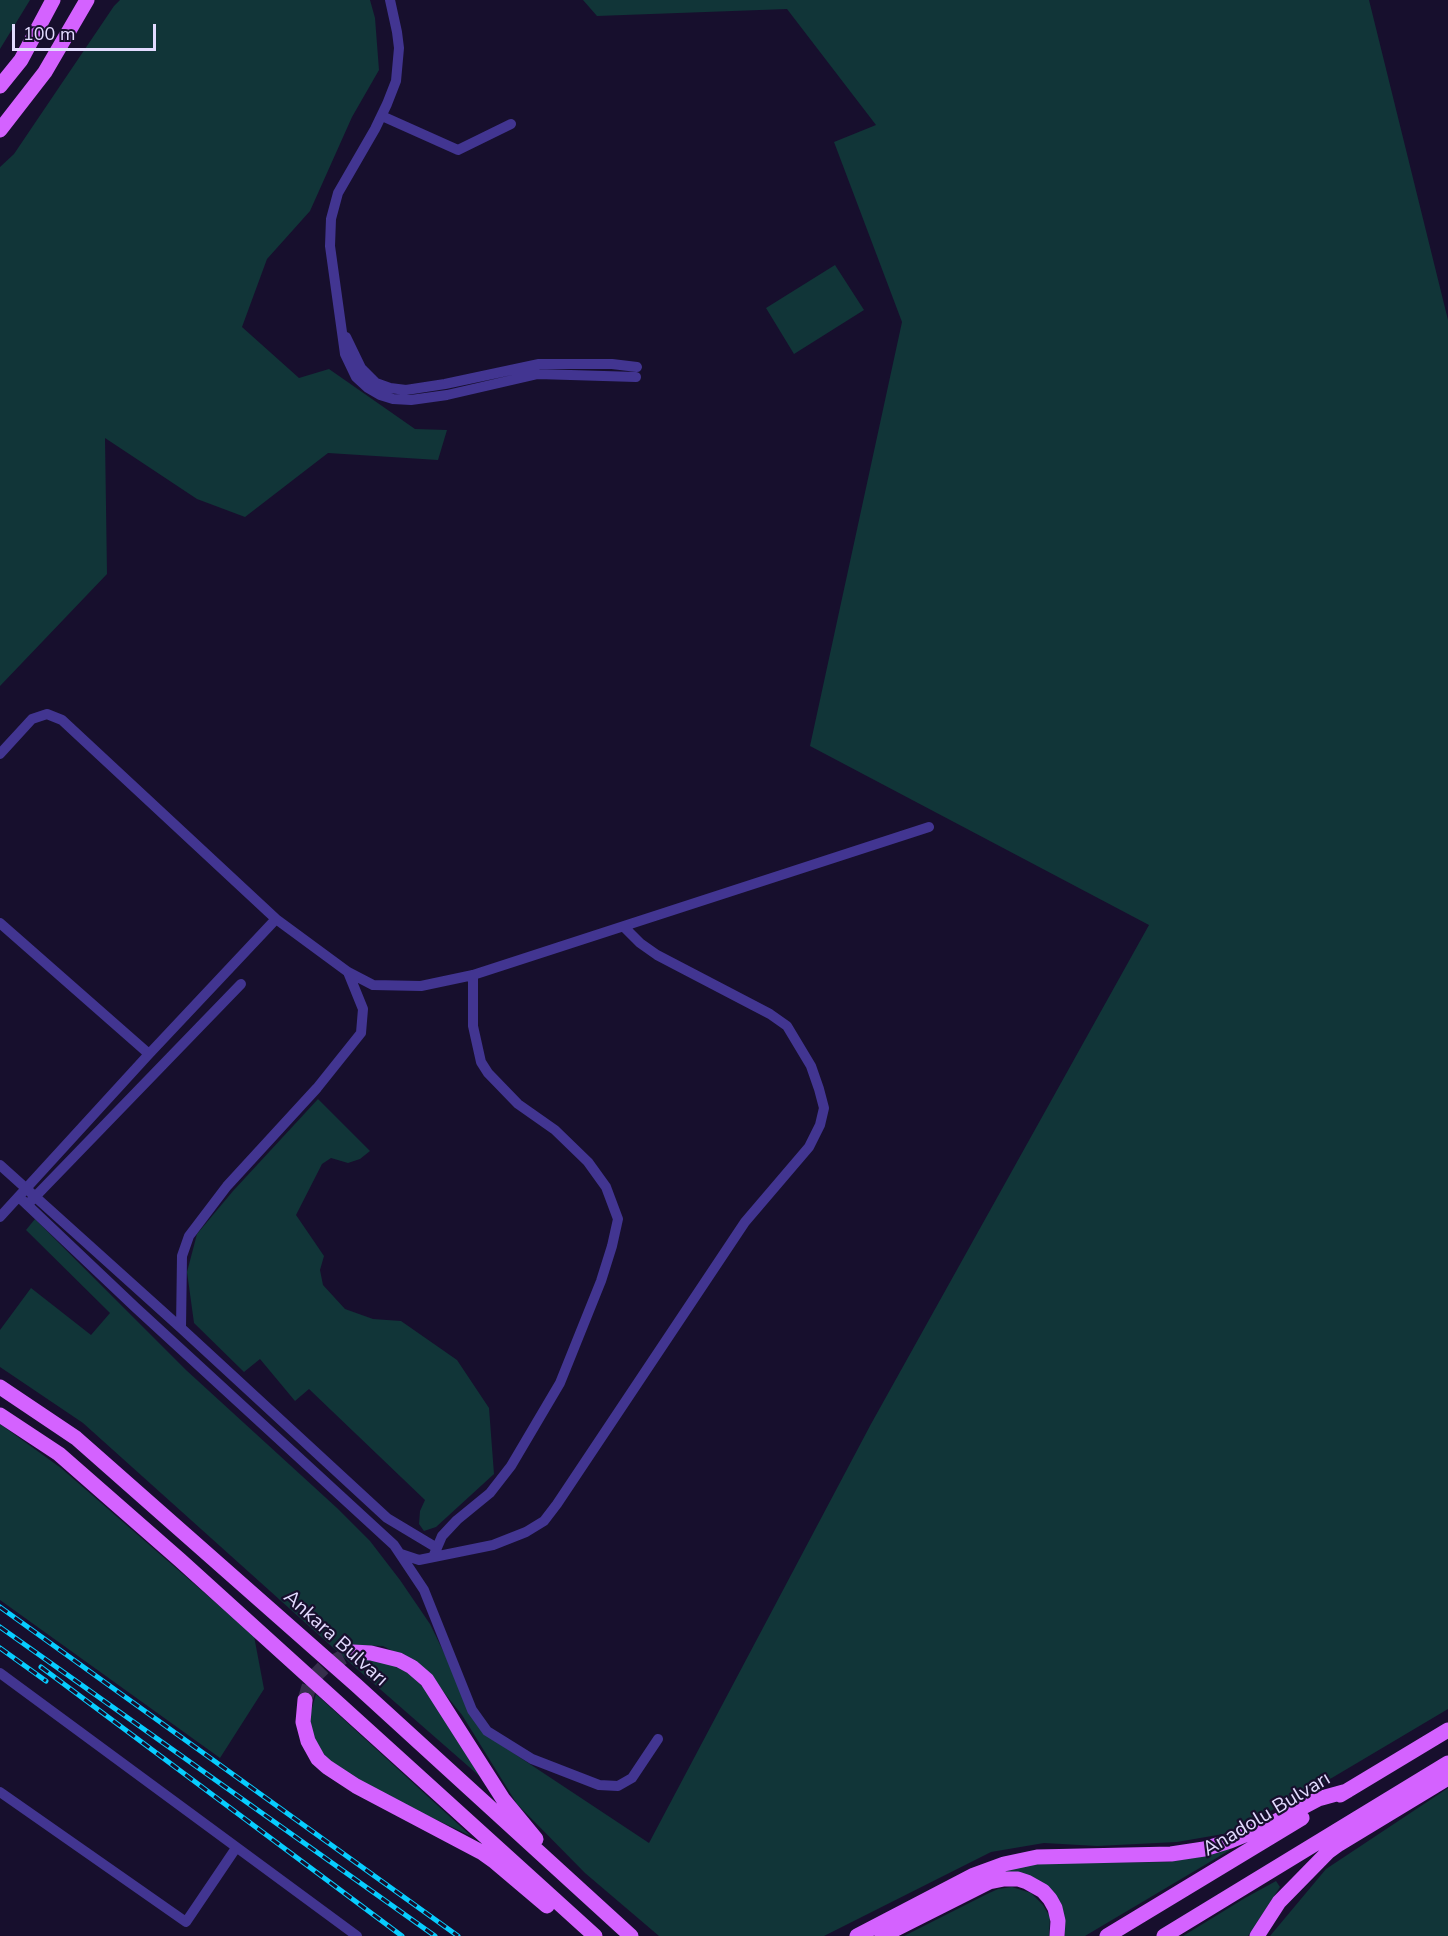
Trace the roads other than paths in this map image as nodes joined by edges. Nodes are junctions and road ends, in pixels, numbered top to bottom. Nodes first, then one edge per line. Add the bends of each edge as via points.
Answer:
1 (53, 0) edge
2 (87, 0) edge
3 (390, 0) edge
4 (0, 86) edge
5 (382, 116) junction
6 (511, 124) dead end
7 (0, 130) edge
8 (637, 372) dead end
9 (0, 754) edge
10 (929, 827) dead end
11 (276, 919) junction
12 (0, 923) edge
13 (624, 927) junction
14 (348, 972) junction
15 (473, 975) junction
16 (241, 984) dead end
17 (149, 1054) junction
18 (0, 1165) edge
19 (35, 1196) junction
20 (24, 1197) junction
21 (0, 1217) edge
22 (181, 1328) junction
23 (0, 1386) edge
24 (0, 1415) edge
25 (435, 1552) junction
26 (401, 1554) junction
27 (353, 1652) tunnel mouth
28 (0, 1673) edge
29 (305, 1700) tunnel mouth
30 (1448, 1730) edge
31 (658, 1739) dead end
32 (1448, 1763) edge
33 (1448, 1778) edge
34 (1347, 1791) junction
35 (0, 1792) edge
36 (236, 1848) junction
37 (574, 1885) junction
38 (357, 1936) edge
39 (581, 1936) edge
40 (595, 1936) edge
41 (631, 1936) edge
42 (644, 1936) edge
43 (857, 1936) edge
44 (882, 1936) edge
45 (1057, 1936) edge
46 (1107, 1936) edge
47 (1164, 1936) edge
48 (1257, 1936) edge

1 - 4 main road via 21,60
2 - 7 main road via 45,72
3 - 5 street via 399,48 396,81
5 - 6 street via 458,150
5 - 8 street via 338,193 331,219 330,246 345,354 356,377 380,395 411,400 538,374
9 - 11 street via 32,719 47,714 62,720
10 - 13 street
11 - 14 street
11 - 17 street
12 - 17 street
13 - 15 street
13 - 25 street via 657,955 787,1026 819,1089 824,1108 820,1125 809,1147 745,1222 544,1521 493,1545
14 - 15 street via 373,985 421,986
14 - 22 street via 363,1009 361,1033 317,1088 226,1186 189,1236 182,1256
15 - 25 street via 473,1026 481,1062 518,1104 555,1130 588,1162 606,1187 618,1219 601,1281 560,1383 511,1466 490,1493 442,1536
16 - 19 street
17 - 20 street
18 - 20 street
19 - 20 street
19 - 22 street
20 - 21 street
20 - 26 street via 135,1307
22 - 25 street via 387,1518
23 - 37 main road, Ankara Bulvarı via 76,1437
24 - 40 main road via 58,1454 162,1545
25 - 26 street via 419,1560
26 - 31 street via 424,1590 472,1710 487,1731 532,1759 608,1786 618,1786 632,1778
27 - 37 main road via 399,1660 427,1680 503,1799
28 - 36 street
29 - 39 main road via 305,1732 312,1750 327,1767 488,1857
30 - 34 main road, Anadolu Bulvarı
32 - 47 main road
33 - 48 main road via 1328,1852 1279,1902
34 - 43 main road via 1318,1799 1267,1826 1203,1849 1171,1854 1037,1857 1004,1864 974,1875
34 - 46 main road, Anadolu Bulvarı
35 - 36 street via 186,1922
36 - 38 street
37 - 41 main road, Ankara Bulvarı
37 - 42 main road via 604,1900
44 - 45 main road via 988,1882 1004,1879 1018,1879 1042,1891 1055,1908 1059,1921

